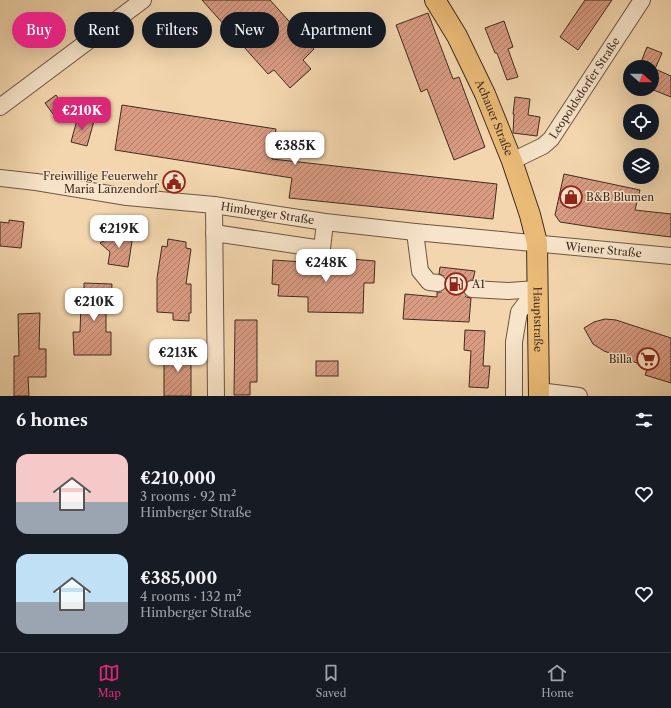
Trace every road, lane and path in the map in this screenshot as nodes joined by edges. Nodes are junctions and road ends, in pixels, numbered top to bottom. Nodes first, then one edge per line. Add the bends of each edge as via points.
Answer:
1 (143, 0) edge
2 (435, 0) edge
3 (642, 0) edge
4 (0, 107) edge
5 (512, 160) junction
6 (0, 178) edge
7 (214, 205) junction
8 (325, 222) junction
9 (415, 232) junction
10 (214, 233) junction
11 (536, 243) junction
12 (671, 256) edge
13 (438, 283) tunnel mouth
14 (472, 289) tunnel mouth
15 (537, 289) junction
16 (539, 394) edge
17 (216, 396) edge
18 (514, 396) edge
19 (580, 396) edge

1 - 4 street
2 - 5 main road, Achauer Straße via 457,36 485,94
3 - 5 street, Leopoldsdorfer Straße via 551,139 543,146
5 - 11 main road, Achauer Straße via 530,215
6 - 7 street, Himberger Straße via 127,197
7 - 8 street, Himberger Straße
7 - 10 street
8 - 9 street, Himberger Straße
8 - 10 street via 322,249
9 - 11 street, Himberger Straße
9 - 13 street via 420,271 429,282
10 - 17 street
11 - 12 street, Wiener Straße
11 - 15 main road, Hauptstraße
14 - 15 street
15 - 16 main road, Hauptstraße
15 - 18 street via 519,312 514,342
16 - 19 street

